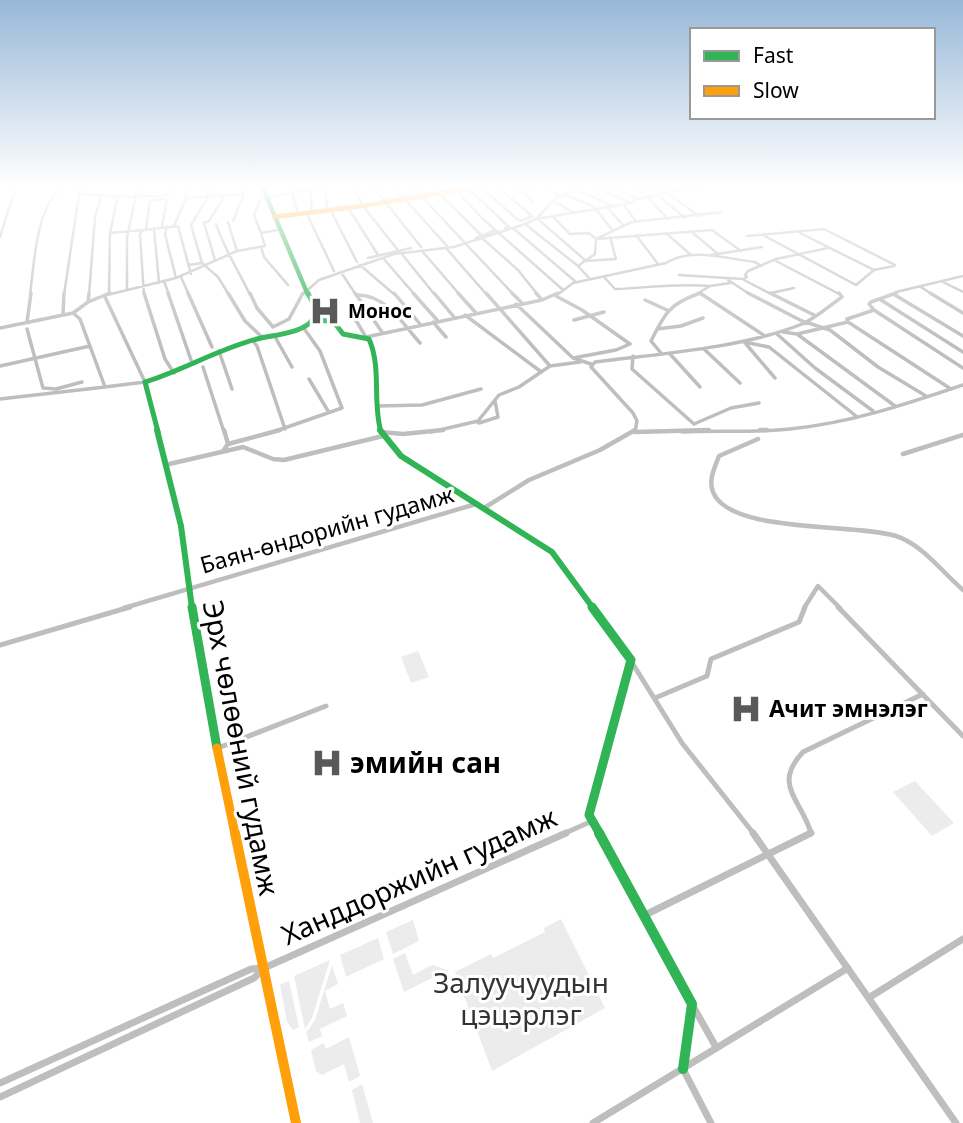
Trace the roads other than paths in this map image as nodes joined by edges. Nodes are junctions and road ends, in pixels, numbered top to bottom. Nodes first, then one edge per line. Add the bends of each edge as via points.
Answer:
1 (37, 238) edge
2 (71, 238) edge
3 (93, 238) edge
4 (110, 238) edge
5 (126, 238) edge
6 (140, 238) edge
7 (155, 238) edge
8 (166, 238) edge
9 (181, 238) edge
10 (195, 238) edge
11 (209, 238) edge
12 (221, 238) edge
13 (233, 238) edge
14 (263, 238) edge
15 (283, 238) edge
16 (320, 238) edge
17 (344, 238) edge
18 (370, 238) edge
19 (389, 238) edge
20 (413, 238) edge
21 (440, 238) edge
22 (462, 238) edge
23 (477, 238) edge
24 (483, 238) edge
25 (506, 238) edge
26 (525, 238) edge
27 (543, 238) edge
28 (561, 238) edge
29 (600, 238) edge
30 (610, 238) edge
31 (639, 238) edge
32 (672, 238) edge
33 (699, 238) edge
34 (723, 238) edge
35 (750, 238) edge
36 (769, 238) edge
37 (811, 238) edge
38 (843, 238) edge
39 (596, 239) joint
40 (466, 243) junction
41 (261, 247) junction
42 (446, 248) junction
43 (828, 248) junction
44 (421, 249) junction
45 (237, 251) junction
46 (399, 251) junction
47 (739, 251) junction
48 (717, 254) junction
49 (232, 255) junction
50 (382, 255) junction
51 (691, 255) junction
52 (799, 255) junction
53 (700, 256) junction
54 (722, 258) junction
55 (215, 260) junction
56 (584, 261) junction
57 (776, 261) junction
58 (751, 262) junction
59 (358, 263) junction
60 (203, 264) junction
61 (658, 264) junction
62 (188, 265) junction
63 (578, 266) junction
64 (761, 266) junction
65 (874, 270) junction
66 (334, 271) junction
67 (341, 271) junction
68 (191, 274) junction
69 (679, 275) dead end
70 (181, 276) junction
71 (963, 276) edge
72 (604, 277) junction
73 (176, 278) junction
74 (743, 279) junction
75 (590, 280) junction
76 (164, 281) junction
77 (729, 281) junction
78 (940, 281) junction
79 (577, 282) junction
80 (159, 283) junction
81 (288, 285) dead end
82 (304, 286) junction
83 (709, 286) junction
84 (921, 286) junction
85 (142, 287) junction
86 (794, 288) dead end
87 (127, 289) junction
88 (562, 289) junction
89 (963, 292) edge
90 (109, 293) junction
91 (700, 293) junction
92 (770, 293) junction
93 (358, 295) junction
94 (895, 295) junction
95 (556, 296) junction
96 (105, 297) junction
97 (542, 300) junction
98 (645, 300) dead end
99 (881, 300) junction
100 (88, 302) junction
101 (522, 303) junction
102 (516, 304) junction
103 (500, 307) junction
104 (667, 310) junction
105 (874, 310) junction
106 (604, 312) dead end
107 (73, 313) junction
108 (475, 313) junction
109 (963, 313) edge
110 (352, 314) dead end
111 (63, 315) junction
112 (465, 315) junction
113 (814, 315) junction
114 (591, 316) junction
115 (454, 317) junction
116 (704, 318) dead end
117 (313, 319) junction
118 (574, 320) dead end
119 (28, 321) junction
120 (435, 321) junction
121 (848, 322) junction
122 (805, 323) junction
123 (420, 324) junction
124 (0, 327) edge
125 (303, 327) junction
126 (404, 327) junction
127 (825, 327) junction
128 (27, 329) dead end
129 (656, 330) junction
130 (782, 331) junction
131 (382, 332) junction
132 (776, 334) junction
133 (797, 334) junction
134 (274, 335) junction
135 (765, 336) junction
136 (963, 336) edge
137 (366, 337) junction
138 (446, 337) dead end
139 (263, 338) junction
140 (253, 340) junction
141 (744, 341) junction
142 (420, 343) dead end
143 (90, 346) junction
144 (703, 348) junction
145 (215, 349) junction
146 (963, 352) edge
147 (669, 353) junction
148 (662, 354) junction
149 (633, 356) junction
150 (35, 358) junction
151 (573, 358) junction
152 (191, 360) dead end
153 (580, 362) junction
154 (591, 364) junction
155 (0, 366) edge
156 (550, 366) junction
157 (203, 367) dead end
158 (292, 367) dead end
159 (963, 368) edge
160 (540, 371) junction
161 (174, 373) junction
162 (775, 378) dead end
163 (309, 379) dead end
164 (82, 382) dead end
165 (145, 382) junction
166 (740, 383) dead end
167 (963, 385) edge
168 (104, 387) junction
169 (700, 387) dead end
170 (232, 389) dead end
171 (481, 389) dead end
172 (951, 389) junction
173 (927, 397) junction
174 (0, 399) edge
175 (495, 400) junction
176 (759, 403) dead end
177 (378, 406) junction
178 (895, 406) junction
179 (328, 411) junction
180 (873, 411) junction
181 (856, 416) junction
182 (694, 424) junction
183 (466, 425) junction
184 (285, 429) junction
185 (690, 431) junction
186 (635, 432) junction
187 (382, 434) junction
188 (963, 435) edge
189 (228, 444) junction
190 (223, 451) junction
191 (902, 454) dead end
192 (164, 466) junction
193 (480, 506) junction
194 (189, 589) junction
195 (0, 645) edge
196 (631, 660) junction
197 (923, 694) junction
198 (655, 698) junction
199 (326, 706) dead end
200 (963, 736) edge
201 (217, 748) junction
202 (590, 821) junction
203 (769, 853) junction
204 (643, 916) junction
205 (963, 939) edge
206 (264, 968) junction
207 (848, 968) junction
208 (870, 997) junction
209 (692, 1004) junction
210 (716, 1047) junction
211 (683, 1069) junction
212 (0, 1083) edge
213 (0, 1097) edge
214 (296, 1123) edge
215 (593, 1123) edge
216 (711, 1123) edge
217 (956, 1123) edge

1 - 119 street
2 - 111 street
3 - 100 street
4 - 90 street
5 - 87 street
6 - 85 street
7 - 80 street
8 - 73 street
9 - 62 street
10 - 60 street
11 - 55 street
12 - 49 street
13 - 45 street
14 - 41 street via 266,245
15 - 82 main road
16 - 66 street
17 - 59 street
18 - 50 street
19 - 46 street
20 - 44 street
21 - 44 street via 447,246
22 - 40 street
23 - 40 street
24 - 97 street via 518,270
25 - 88 street
26 - 79 street
27 - 63 street
28 - 56 street
29 - 39 street
30 - 56 street via 616,259
31 - 61 street
32 - 51 street
33 - 48 street
34 - 47 street
35 - 47 street via 762,247
36 - 52 street
37 - 43 street
38 - 65 street via 895,265
39 - 56 street via 594,254
40 - 42 street
40 - 101 street
41 - 45 street
41 - 81 street
42 - 44 street
42 - 103 street
43 - 52 street
43 - 65 street
44 - 46 street
44 - 108 street
45 - 49 street
46 - 50 street
46 - 115 street
47 - 48 street
47 - 58 street
48 - 53 street
48 - 54 street
49 - 55 street
49 - 82 street via 257,307 273,327 289,319
50 - 59 street
50 - 120 street
51 - 53 street
51 - 61 street
52 - 57 street
52 - 65 street via 856,285
53 - 54 street
54 - 58 street
55 - 60 street
56 - 63 street
57 - 64 street
57 - 113 street via 843,295
58 - 64 street
59 - 66 street
59 - 67 street
59 - 123 street via 392,291
60 - 62 street
60 - 68 street
60 - 139 street via 211,267 251,330
61 - 72 street
62 - 68 street
63 - 75 street
64 - 74 street via 748,271
66 - 82 street
67 - 82 street
67 - 93 street
68 - 70 street
69 - 77 street
70 - 73 street
70 - 145 street
71 - 78 street
72 - 75 street
72 - 83 street via 615,289
73 - 76 street
74 - 77 street
74 - 92 street
75 - 79 street
76 - 80 street
76 - 152 street
77 - 83 street
77 - 122 street
78 - 84 street
78 - 89 street
79 - 88 street
80 - 85 street
82 - 117 main road
83 - 91 street
84 - 94 street
84 - 109 street
85 - 87 street
85 - 161 street via 165,359
86 - 92 street
87 - 90 street
88 - 95 street
90 - 96 street
91 - 104 street
91 - 135 street
92 - 113 street
93 - 126 street via 367,293 379,300
93 - 131 street
94 - 99 street
94 - 136 street
95 - 97 street
95 - 114 street
96 - 100 street
96 - 165 street
97 - 101 street
98 - 104 street
99 - 105 street via 869,304
99 - 146 street
100 - 107 street
101 - 102 street
102 - 103 street
102 - 151 street
103 - 108 street
103 - 156 street
104 - 129 street
105 - 121 street
105 - 159 street
106 - 114 street
107 - 111 street
107 - 143 street
108 - 112 street
110 - 137 street
111 - 119 street
112 - 115 street
112 - 160 street
113 - 122 street
114 - 118 street
114 - 151 street via 630,344
115 - 120 street
116 - 129 street
117 - 125 main road
117 - 137 main road via 334,322 347,336
119 - 124 street
120 - 123 street
120 - 138 street
121 - 127 street
121 - 172 street
122 - 127 street
122 - 130 street
123 - 126 street
125 - 134 main road
125 - 179 street via 315,341 341,402 340,409
126 - 131 street
126 - 142 street
127 - 133 street
127 - 173 street
128 - 150 street
129 - 148 street via 651,341
130 - 132 street
130 - 133 street
131 - 137 street
132 - 135 street
132 - 180 street
133 - 178 street
134 - 139 main road
134 - 158 street
135 - 141 street
137 - 177 main road via 375,360
139 - 140 main road
140 - 145 main road
140 - 184 street
141 - 144 street
141 - 162 street
141 - 181 street via 769,346
143 - 150 street
143 - 168 street
144 - 147 street
144 - 166 street
145 - 161 main road
145 - 170 street
147 - 148 street
147 - 169 street
148 - 149 street
149 - 154 street
149 - 182 street via 632,369
150 - 155 street
150 - 164 street via 43,388
151 - 153 street
153 - 154 street
153 - 156 street
154 - 186 street via 633,413
156 - 160 street
157 - 189 street
160 - 175 street
161 - 165 main road
163 - 179 street
165 - 168 street
165 - 192 main road, Эрх чөлөөний гудамж
167 - 172 street
168 - 174 street
171 - 177 street via 422,405
172 - 173 street
173 - 178 street
175 - 183 street via 480,420
175 - 183 street via 496,419
176 - 182 street via 731,408
177 - 187 main road
178 - 180 street
179 - 184 street
180 - 181 street
181 - 185 street via 792,429
182 - 185 street
183 - 187 street
184 - 189 street
185 - 186 street
186 - 193 street, Баян-өндорийн гудамж
187 - 190 street via 278,461 249,447
187 - 193 main road via 401,456
188 - 191 street
189 - 190 street
190 - 192 street
192 - 194 main road, Эрх чөлөөний гудамж via 181,526
193 - 194 street, Баян-өндорийн гудамж
193 - 196 main road via 552,552
194 - 195 street, Баян-өндорийн гудамж
194 - 201 main road, Эрх чөлөөний гудамж
196 - 198 street
196 - 202 main road
197 - 198 street via 818,586 799,622 711,659 707,676
197 - 200 street
197 - 203 street via 797,758 788,772 788,784 811,833
198 - 203 street via 705,774
199 - 201 street
201 - 206 main road, Эрх чөлөөний гудамж
202 - 204 main road
202 - 206 street, Ханддоржийн гудамж
203 - 204 street
203 - 207 street
204 - 209 main road
205 - 208 street
206 - 212 street via 245,972
206 - 213 street via 254,978
206 - 214 main road, Эрх чөлөөний гудамж
207 - 208 street
207 - 210 street
208 - 217 street
209 - 210 street
209 - 211 main road
210 - 211 street
211 - 215 street
211 - 216 street

